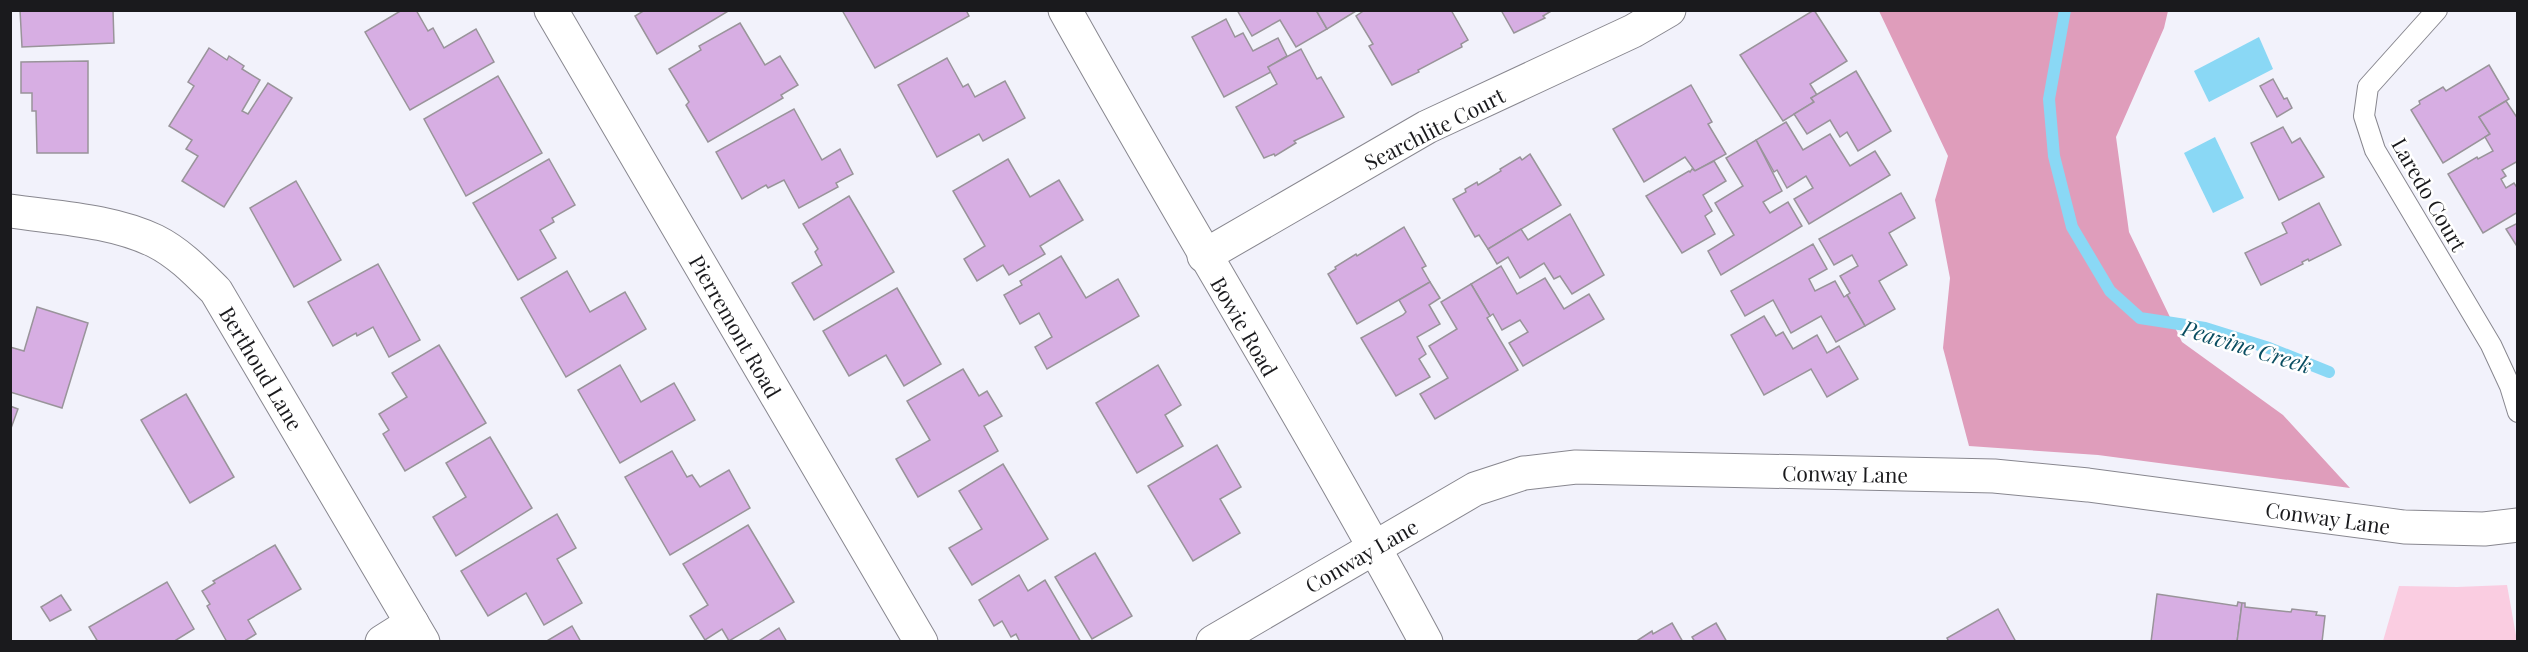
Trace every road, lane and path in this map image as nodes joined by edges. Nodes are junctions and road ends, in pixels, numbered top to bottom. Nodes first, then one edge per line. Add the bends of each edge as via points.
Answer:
1 (551, 10) edge
2 (1065, 10) edge
3 (1669, 10) edge
4 (2437, 10) edge
5 (10, 211) edge
6 (1204, 256) junction
7 (2517, 412) edge
8 (2517, 525) edge
9 (1375, 546) junction
10 (418, 632) edge
11 (382, 642) edge
12 (921, 642) edge
13 (1213, 642) edge
14 (1426, 642) edge

1 - 12 street, Pierremont Road
2 - 6 street, Bowie Road
3 - 6 street, Searchlite Court via 1633,31 1427,127
4 - 7 lane, Laredo Court via 2368,87 2364,116 2375,150 2491,345
5 - 10 street, Berthoud Lane via 119,228 156,241 188,262 216,291
6 - 9 street, Bowie Road
8 - 9 street, Conway Lane via 2484,529 2404,527 1994,476 1576,467 1524,473 1475,489
9 - 13 street, Conway Lane
9 - 14 street, Bowie Road
10 - 11 street

